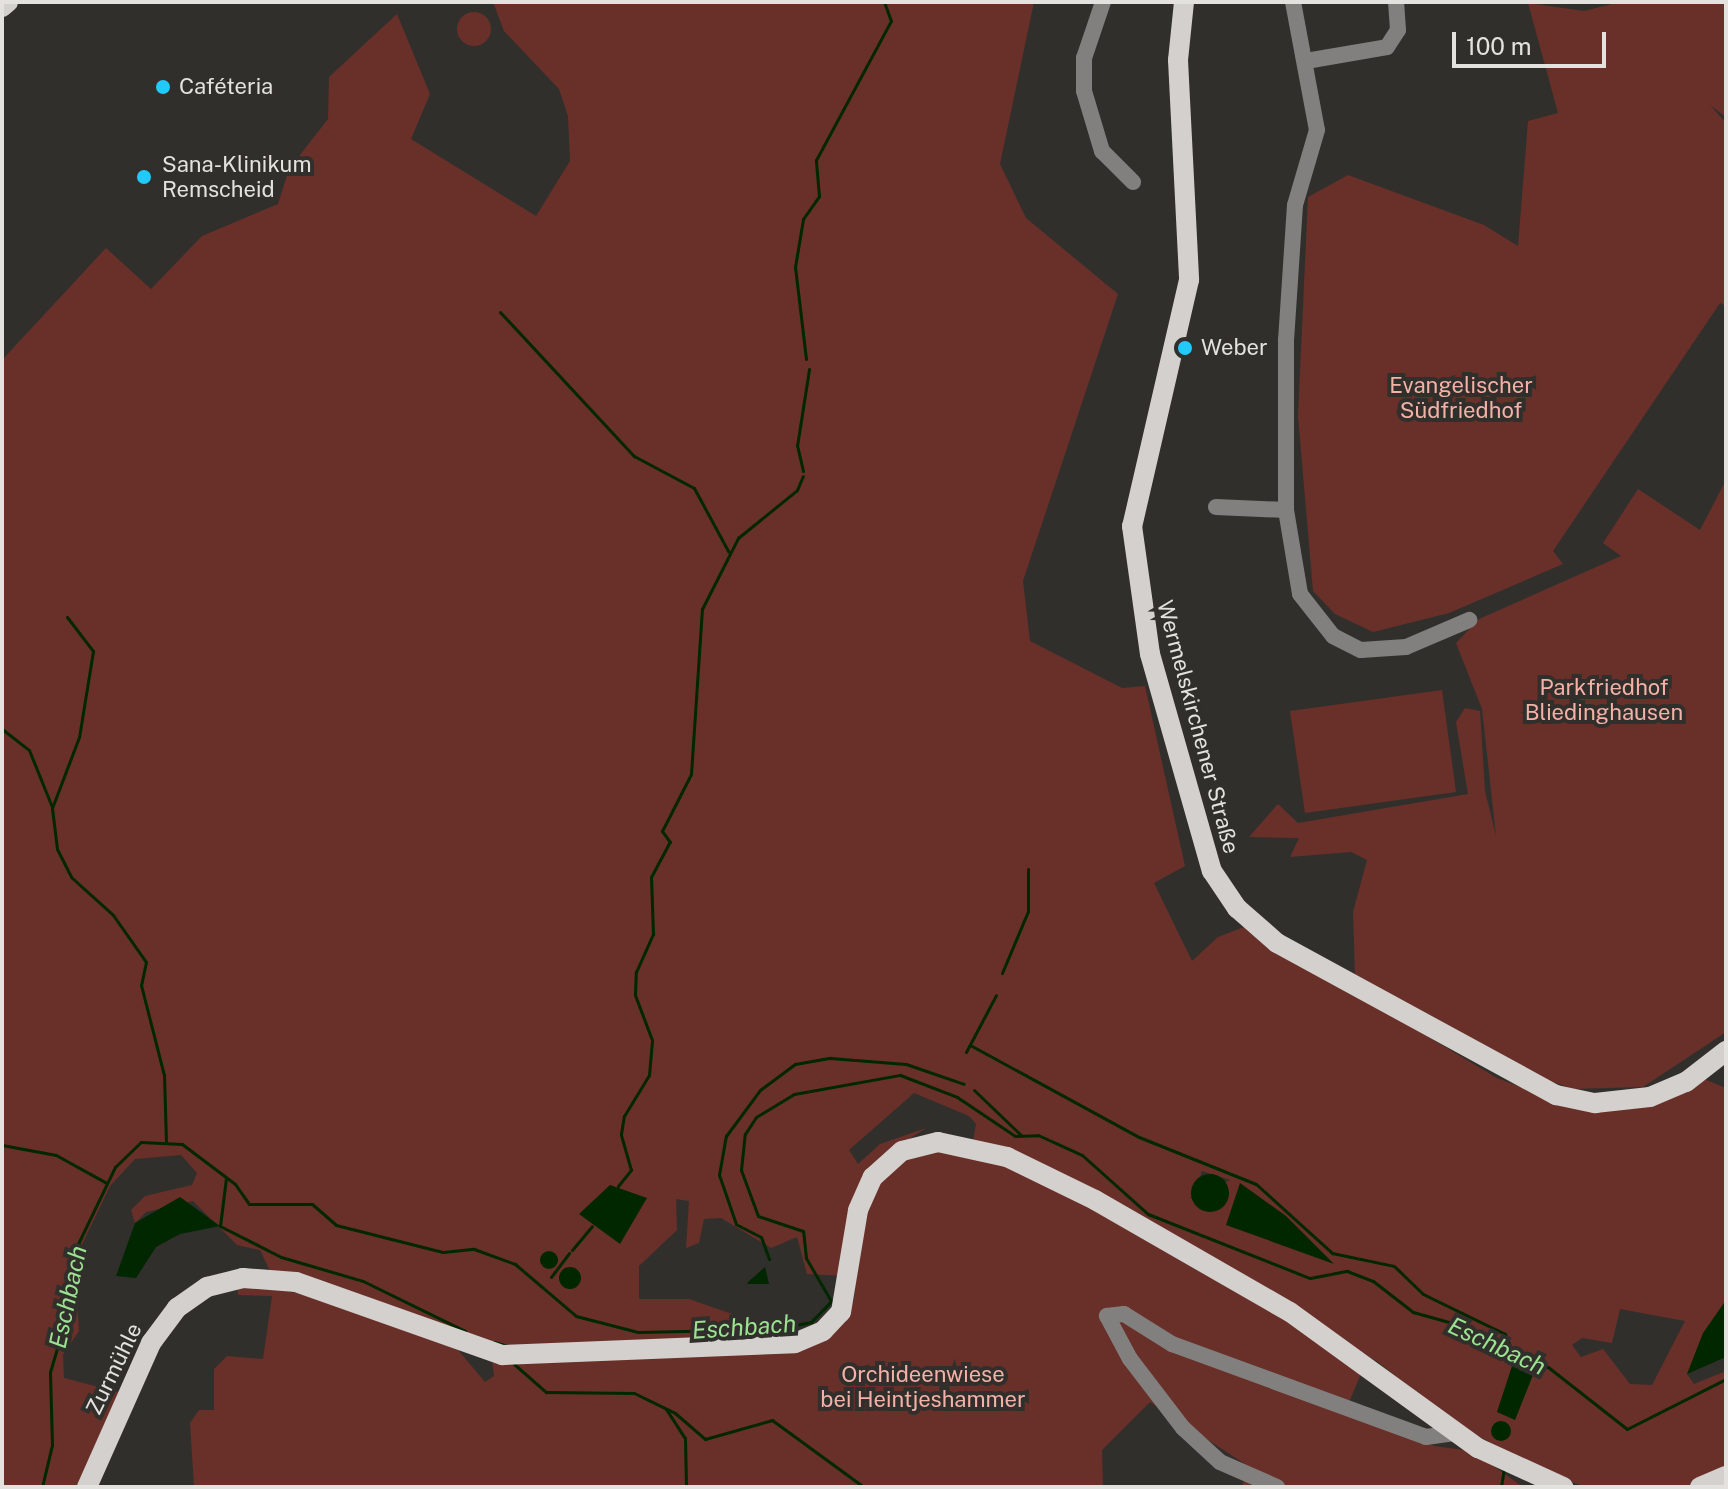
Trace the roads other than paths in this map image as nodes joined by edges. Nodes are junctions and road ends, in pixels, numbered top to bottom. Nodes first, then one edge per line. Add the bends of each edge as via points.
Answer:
1 (8, 2) edge
2 (1103, 2) edge
3 (1184, 2) edge
4 (1293, 2) edge
5 (1396, 2) edge
6 (2, 7) edge
7 (1306, 61) junction
8 (1133, 182) dead end
9 (1216, 507) dead end
10 (1286, 510) junction
11 (1469, 620) dead end
12 (1726, 1051) edge
13 (1455, 1433) junction
14 (1726, 1476) edge
15 (87, 1487) edge
16 (1277, 1487) edge
17 (1563, 1487) edge
18 (1700, 1487) edge

1 - 6 main road
2 - 8 street via 1084,58 1084,91 1102,151
3 - 12 main road, Wermelskirchener Straße via 1178,42 1189,280 1132,526 1150,654 1212,871 1237,908 1277,943 1544,1091 1595,1103 1650,1097 1686,1082
4 - 7 street
5 - 7 street via 1398,30 1387,47
7 - 10 street via 1317,141 1295,205
9 - 10 street
10 - 11 street via 1300,594 1321,626 1347,645 1392,651
13 - 15 main road, Zurmühle via 1264,1296 1036,1169 948,1142 909,1147 873,1177 858,1210 844,1305 828,1328 804,1341 502,1355 344,1298 254,1277 192,1296 145,1353
13 - 16 street via 1426,1437 1172,1344 1124,1314 1107,1316 1130,1359 1183,1428 1220,1462
13 - 17 main road, Zurmühle
14 - 18 main road

